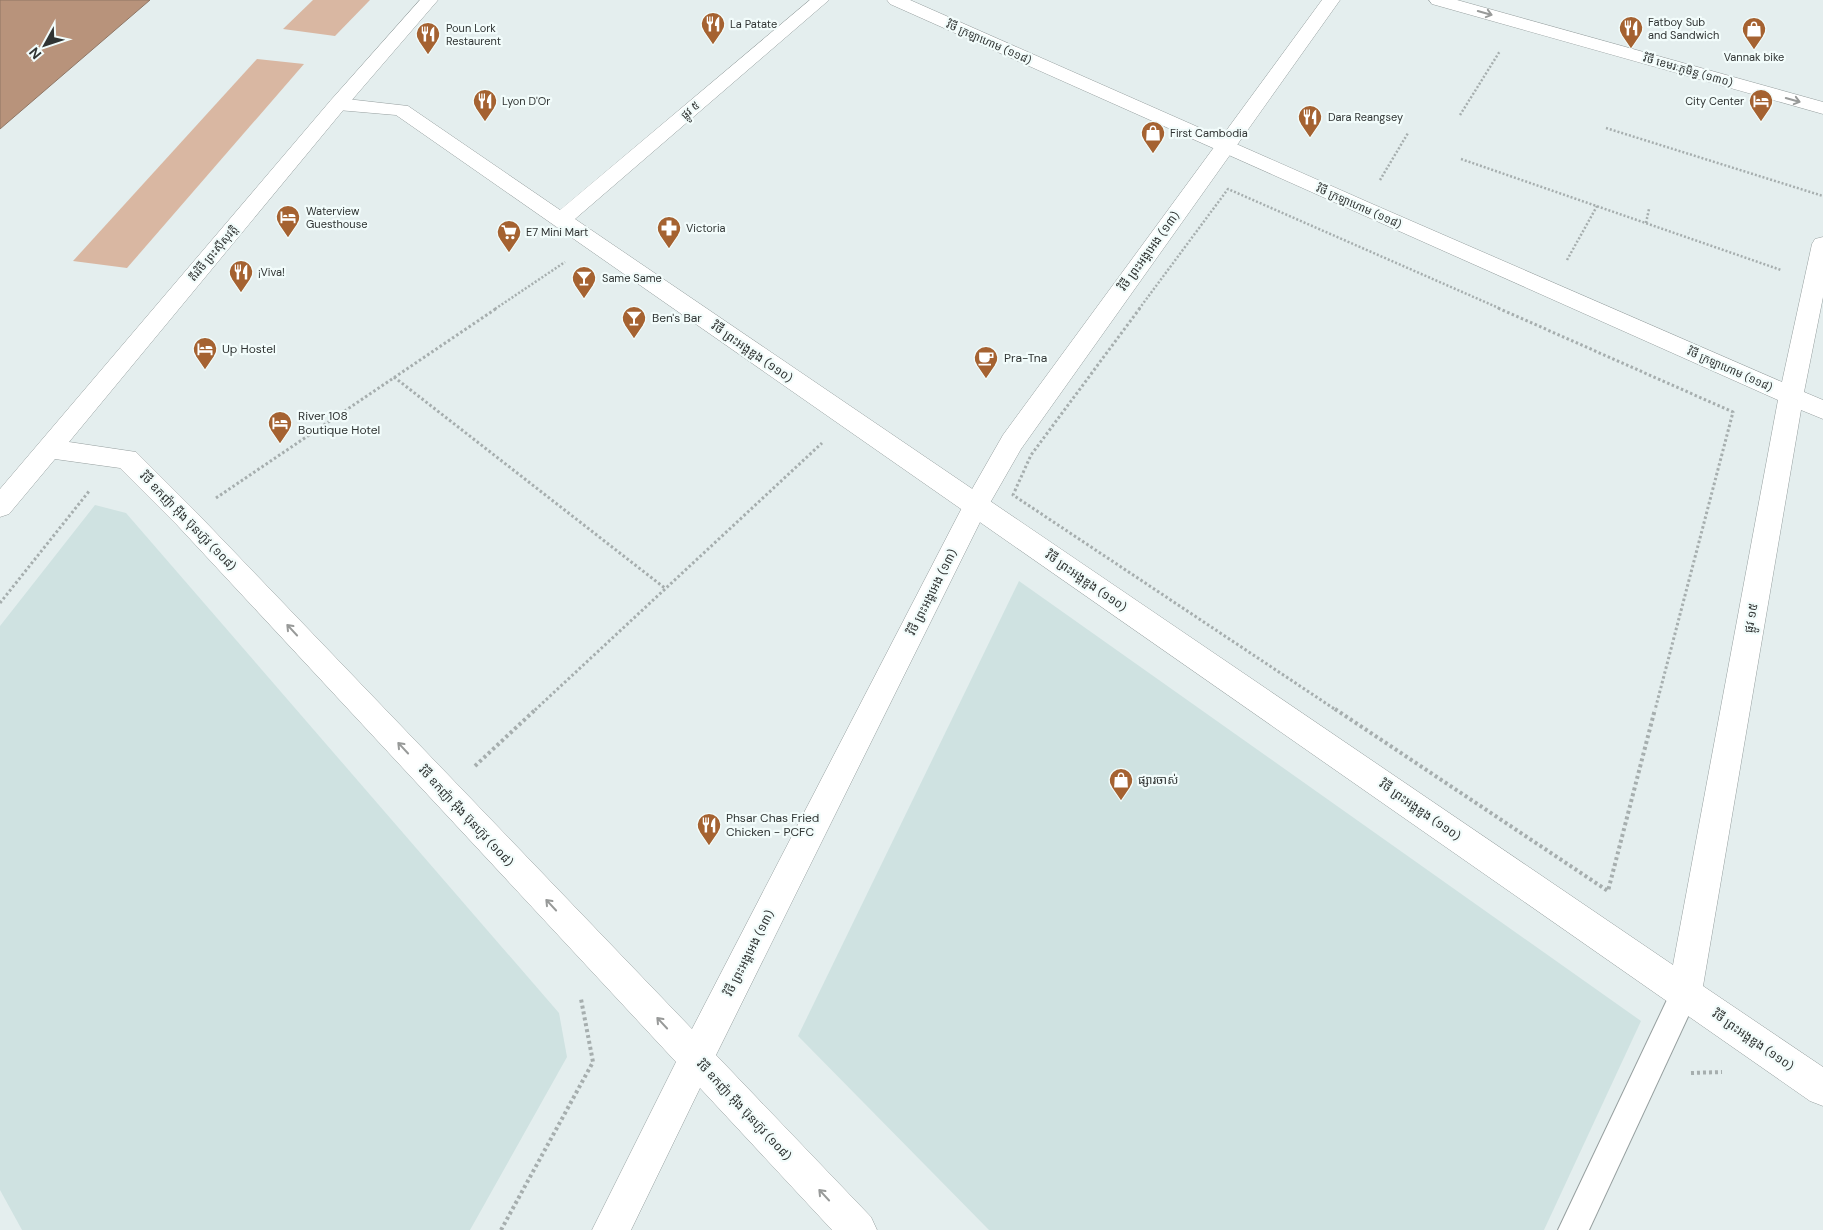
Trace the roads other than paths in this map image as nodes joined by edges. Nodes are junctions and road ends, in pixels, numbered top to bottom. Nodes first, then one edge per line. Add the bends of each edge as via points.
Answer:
1 (429, 0) edge
2 (820, 0) edge
3 (896, 0) edge
4 (1330, 0) edge
5 (1438, 0) edge
6 (338, 104) junction
7 (1823, 108) edge
8 (1224, 147) junction
9 (561, 220) junction
10 (1823, 244) edge
11 (1791, 396) junction
12 (1823, 410) edge
13 (50, 448) junction
14 (976, 505) junction
15 (0, 507) edge
16 (1685, 993) junction
17 (696, 1058) junction
18 (1823, 1088) edge
19 (611, 1230) edge
20 (858, 1230) edge
21 (1573, 1230) edge

1 - 6 street, តីរវិថី ព្រះស៊ីសុវត្តិ
2 - 9 street, ផ្លូវ ៥
3 - 8 street, វិថី ក្រឡាហោម (១១៨)
4 - 8 street, វិថី ព្រះអង្គអេង (១៣)
5 -> 7 street, វិថី ខេមរៈភូមិន្ធ (១៣០)
6 - 9 street, វិថី ព្រះអង្គឌួង (១១០) via 401,110
6 - 13 street, តីរវិថី ព្រះស៊ីសុវត្តិ
8 - 11 street, វិថី ក្រឡាហោម (១១៨)
8 - 14 street, វិថី ព្រះអង្គអេង (១៣) via 1012,442
9 - 14 street, វិថី ព្រះអង្គឌួង (១១០)
10 - 11 street, ផ្លូវ ១៥
11 - 12 street, វិថី ក្រឡាហោម (១១៨)
11 - 16 street, ផ្លូវ ១៥
13 - 15 street, តីរវិថី ព្រះស៊ីសុវត្តិ
17 -> 13 street, វិថី ឧកញ៉ា អ៊ីង ប៊ុនហ៊ូវ (១០៨) via 127,459
14 - 16 street, វិថី ព្រះអង្គឌួង (១១០)
14 - 17 street, វិថី ព្រះអង្គអេង (១៣)
16 - 18 street, វិថី ព្រះអង្គឌួង (១១០)
16 - 21 lane
17 - 19 street, វិថី ព្រះអង្គអេង (១៣)
20 -> 17 street, វិថី ឧកញ៉ា អ៊ីង ប៊ុនហ៊ូវ (១០៨)

